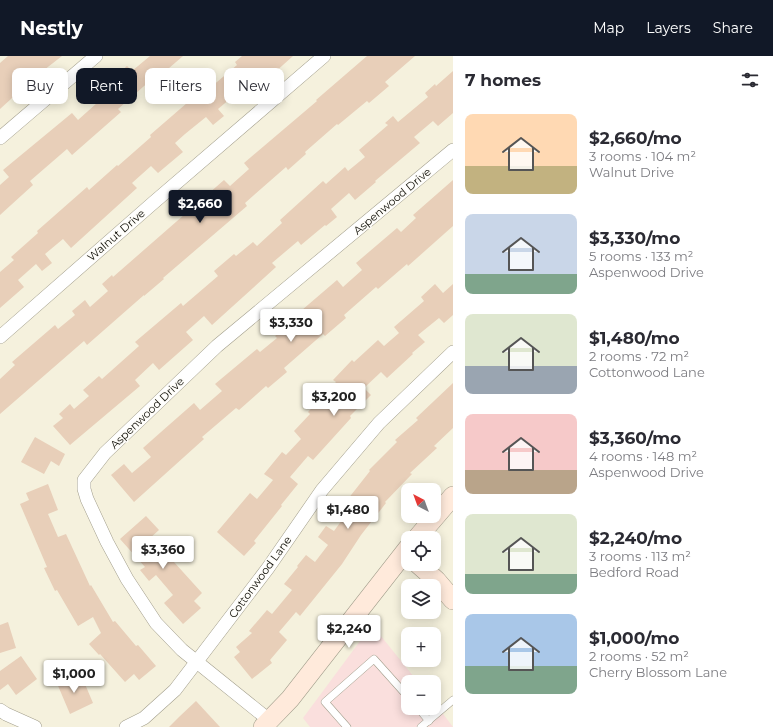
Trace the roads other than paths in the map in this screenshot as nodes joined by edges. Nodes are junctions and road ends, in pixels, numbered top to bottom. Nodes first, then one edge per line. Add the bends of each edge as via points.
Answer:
1 (96, 56) edge
2 (324, 56) edge
3 (0, 138) edge
4 (453, 150) edge
5 (0, 337) edge
6 (453, 352) edge
7 (453, 496) edge
8 (423, 531) edge
9 (401, 566) edge
10 (427, 571) edge
11 (453, 600) edge
12 (197, 662) junction
13 (401, 689) edge
14 (453, 700) edge
15 (0, 710) edge
16 (424, 715) edge
17 (429, 721) junction
18 (266, 724) edge
19 (35, 727) edge
20 (126, 727) edge
21 (347, 727) edge
22 (421, 727) edge

1 - 3 street
2 - 5 street, Walnut Drive
4 - 12 street, Aspenwood Drive via 217,346 105,453 84,480 86,499 126,579 156,623
6 - 12 street, Cottonwood Lane via 379,423 322,490 268,568
7 - 8 main road
9 - 18 main road via 290,699
10 - 11 main road
12 - 18 street, Aspenwood Drive
12 - 20 street, Cottonwood Lane via 175,690 144,718
13 - 21 lane via 374,659 326,702
14 - 17 lane
15 - 19 street
16 - 17 lane
17 - 22 lane

